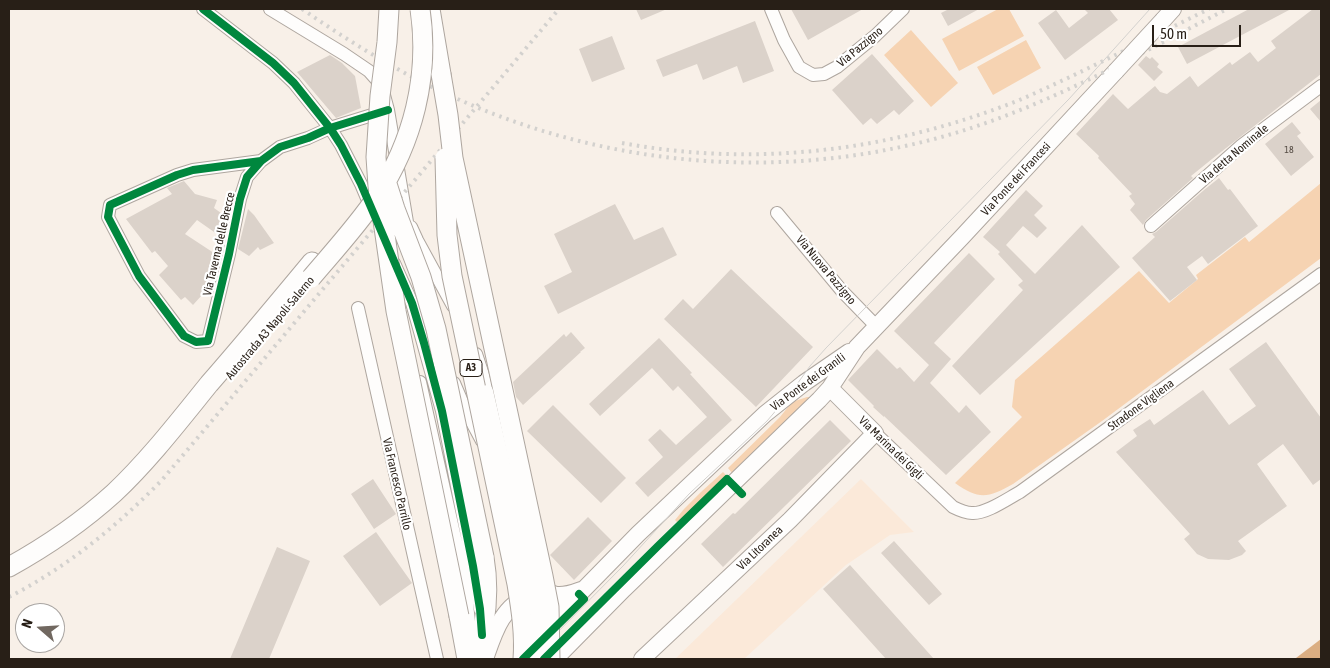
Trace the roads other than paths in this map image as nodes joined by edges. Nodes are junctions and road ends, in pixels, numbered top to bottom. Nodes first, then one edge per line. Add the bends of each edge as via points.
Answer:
1 (203, 9) edge
2 (270, 9) edge
3 (389, 9) edge
4 (412, 9) edge
5 (420, 9) edge
6 (430, 9) edge
7 (771, 9) edge
8 (903, 9) edge
9 (1168, 14) edge
10 (442, 74) junction
11 (1321, 86) edge
12 (383, 115) junction
13 (330, 128) junction
14 (261, 161) junction
15 (405, 213) junction
16 (777, 213) dead end
17 (1151, 226) dead end
18 (396, 267) junction
19 (311, 270) junction
20 (1321, 274) edge
21 (358, 308) dead end
22 (876, 326) junction
23 (856, 348) junction
24 (830, 388) junction
25 (790, 394) junction
26 (875, 432) junction
27 (953, 507) joint
28 (9, 567) edge
29 (9, 580) edge
30 (584, 589) junction
31 (542, 591) junction
32 (536, 612) junction
33 (482, 635) junction
34 (552, 654) edge
35 (437, 659) edge
36 (473, 659) edge
37 (515, 659) edge
38 (524, 659) edge
39 (535, 659) edge
40 (642, 659) edge

1 - 13 street via 294,83
2 - 12 street via 369,71 384,94
3 - 12 highway, A3, bridge via 380,96
4 - 19 highway, Autostrada A3 Napoli-Salerno, bridge via 415,33 412,74 398,135 373,184
5 - 19 highway, Autostrada A3 Napoli-Salerno, bridge via 423,34 421,79 410,129 376,198
6 - 10 highway, A3
7 - 8 street, Via Pazzigno via 799,67 813,75 824,74 837,67
9 - 22 main road, Via Ponte dei Francesi, bridge
10 - 34 highway, A3, bridge via 453,158 543,576
10 - 38 highway, A3, bridge via 447,235 452,276 517,584
11 - 17 street, Via detta Nominale via 1242,145
12 - 13 street
12 - 15 street
12 - 33 highway, A3, bridge via 382,160 386,179 436,329 484,557 487,596
12 - 36 highway, A3, bridge via 376,157 392,291 458,616
13 - 14 street via 280,147
13 - 18 street via 361,184
14 - 14 street, Via Taverna delle Brecce via 193,170 110,205 108,217 139,276 184,336 196,342 208,341 240,199 247,177
15 - 31 street via 438,343 466,411 503,479 526,570
15 - 32 street, bridge via 481,367
16 - 22 street, Via Nuova Pazzigno via 842,291
18 - 33 street via 412,303 442,411 473,566
18 - 36 street via 402,308 464,578
19 - 28 highway, Autostrada A3 Napoli-Salerno via 114,492 75,525
19 - 29 highway, Autostrada A3 Napoli-Salerno via 170,448 122,500 81,535
20 - 27 street, Stradone Vigliena via 1020,492 983,512 972,513
21 - 35 street, Via Francesco Parrillo
22 - 23 main road, Via Ponte dei Francesi
23 - 24 main road via 833,372
23 - 25 main road, Via Ponte dei Granili
24 - 25 main road
24 - 26 main road, Via Marina dei Gigli
24 - 34 main road, Via Ponte dei Granili via 576,638
25 - 30 main road, Via Ponte dei Granili via 638,534
26 - 27 street, Via Marina dei Gigli
26 - 40 main road, Via Litoranea via 790,520
30 - 31 main road via 567,595
30 - 37 main road, Via Ponte dei Granili, bridge
31 - 36 main road via 512,605
32 - 34 street, bridge
32 - 39 street, bridge
33 - 36 highway, A3

